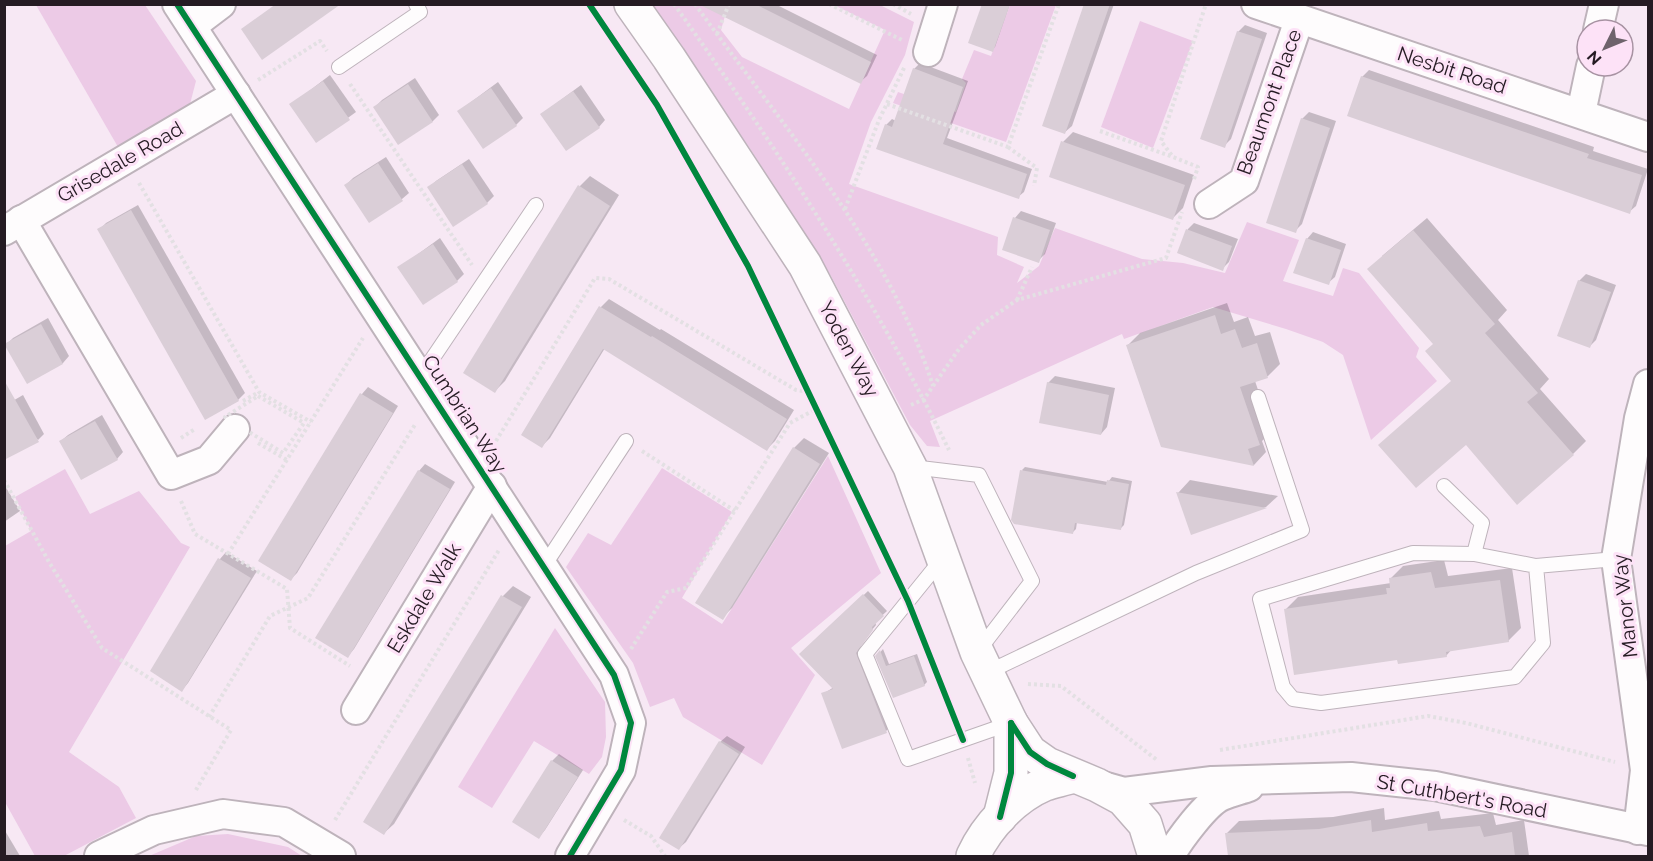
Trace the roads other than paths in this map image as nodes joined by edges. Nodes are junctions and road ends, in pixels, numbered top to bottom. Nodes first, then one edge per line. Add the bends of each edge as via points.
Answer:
1 (221, 4) edge
2 (416, 4) edge
3 (631, 4) edge
4 (944, 4) edge
5 (1256, 4) edge
6 (184, 15) edge
7 (1299, 20) junction
8 (921, 49) road end
9 (339, 67) road end
10 (1588, 78) edge
11 (236, 94) junction
12 (1581, 113) junction
13 (1648, 137) edge
14 (1195, 199) road end
15 (536, 205) dead end
16 (13, 225) edge
17 (1648, 384) edge
18 (427, 386) junction
19 (1258, 397) dead end
20 (1644, 419) edge
21 (235, 429) dead end
22 (626, 441) road end
23 (910, 467) junction
24 (486, 477) junction
25 (1444, 486) dead end
26 (1474, 554) junction
27 (943, 557) junction
28 (1616, 559) junction
29 (544, 566) junction
30 (1536, 566) junction
31 (985, 669) junction
32 (356, 710) dead end
33 (1011, 723) junction
34 (1084, 780) junction
35 (1274, 780) junction
36 (1000, 817) junction
37 (1643, 831) edge
38 (331, 850) edge
39 (99, 856) edge
40 (570, 856) edge
41 (974, 856) edge
42 (1155, 856) edge
43 (1170, 856) edge

1 - 6 street
2 - 9 lane via 420,12
3 - 23 main road, Yoden Way via 805,265
4 - 8 street
5 - 7 street, Nesbit Road
6 - 11 street, Cumbrian Way
7 - 12 street, Nesbit Road
7 - 14 street, Beaumont Place via 1244,181
10 - 12 street
11 - 16 street, Grisedale Road
11 - 18 street, Cumbrian Way
12 - 13 street, Nesbit Road
15 - 18 lane via 484,283
16 - 21 street via 171,475 209,460
17 - 20 street, Manor Way
18 - 24 street, Cumbrian Way
19 - 31 lane via 1302,530 1196,573
20 - 28 street, Manor Way
22 - 29 lane
23 - 27 main road, Yoden Way
23 - 31 lane via 979,475 1032,581
24 - 29 street, Cumbrian Way
24 - 32 street, Eskdale Walk
25 - 26 lane via 1482,523
26 - 30 lane
26 - 30 lane via 1413,553 1260,599 1284,687 1293,699 1321,703 1515,677 1543,643
27 - 31 main road, Yoden Way
27 - 33 lane via 865,654 908,759
28 - 30 lane
28 - 37 street, Manor Way via 1645,770
29 - 40 street, Cumbrian Way via 614,675 631,723 621,770
31 - 33 main road, Yoden Way
33 - 34 main road, Yoden Way via 1030,752
33 - 36 main road, Yoden Way via 1011,773
34 - 35 street, St Cuthbert's Road via 1124,792 1212,781
34 - 36 main road via 1044,784
34 - 42 main road, Yoden Way via 1123,799 1145,825
35 - 37 street, St Cuthbert's Road via 1351,777 1435,786
35 - 43 street, St Cuthbert's Road via 1220,797 1199,816
36 - 41 main road
38 - 39 street via 284,822 223,814 154,831

